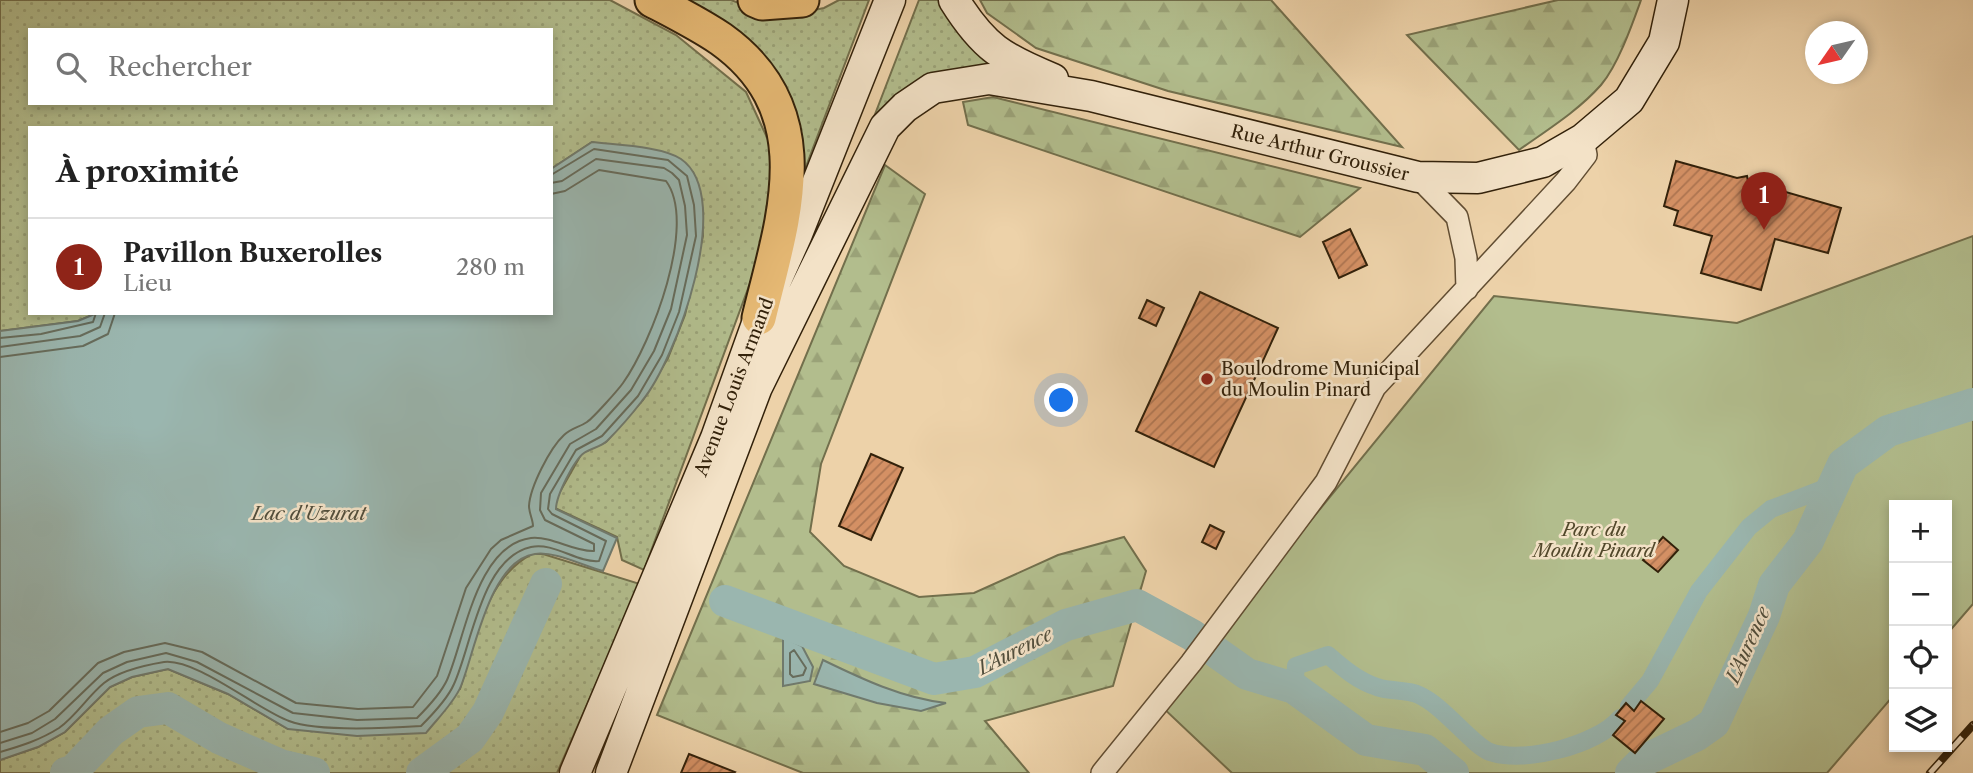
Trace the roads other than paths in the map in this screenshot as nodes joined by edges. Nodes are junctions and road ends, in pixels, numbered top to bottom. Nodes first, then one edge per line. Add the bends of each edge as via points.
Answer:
1 (652, 0) edge
2 (755, 0) edge
3 (802, 0) edge
4 (890, 0) edge
5 (906, 0) edge
6 (954, 0) edge
7 (1673, 0) edge
8 (1091, 96) junction
9 (1583, 139) junction
10 (1418, 177) junction
11 (1468, 289) junction
12 (760, 318) junction
13 (757, 387) junction
14 (575, 773) edge
15 (611, 773) edge
16 (1102, 773) edge

1 - 12 main road via 723,40 748,63 779,116 790,173
2 - 3 main road via 762,4
4 - 12 main road, Avenue Louis Armand
5 - 13 main road, Avenue Louis Armand
6 - 8 main road via 971,27 997,54
7 - 9 main road, Rue Arthur Groussier via 1664,42 1629,100
8 - 10 main road, Rue Arthur Groussier
8 - 13 main road via 989,79 933,88 905,107 885,127 853,187
9 - 10 main road, Rue Arthur Groussier via 1543,162 1510,172 1478,178
9 - 11 street via 1586,155
10 - 11 street via 1457,217
11 - 16 street via 1375,387 1326,482
12 - 14 main road, Avenue Louis Armand via 716,438
13 - 15 main road, Avenue Louis Armand

